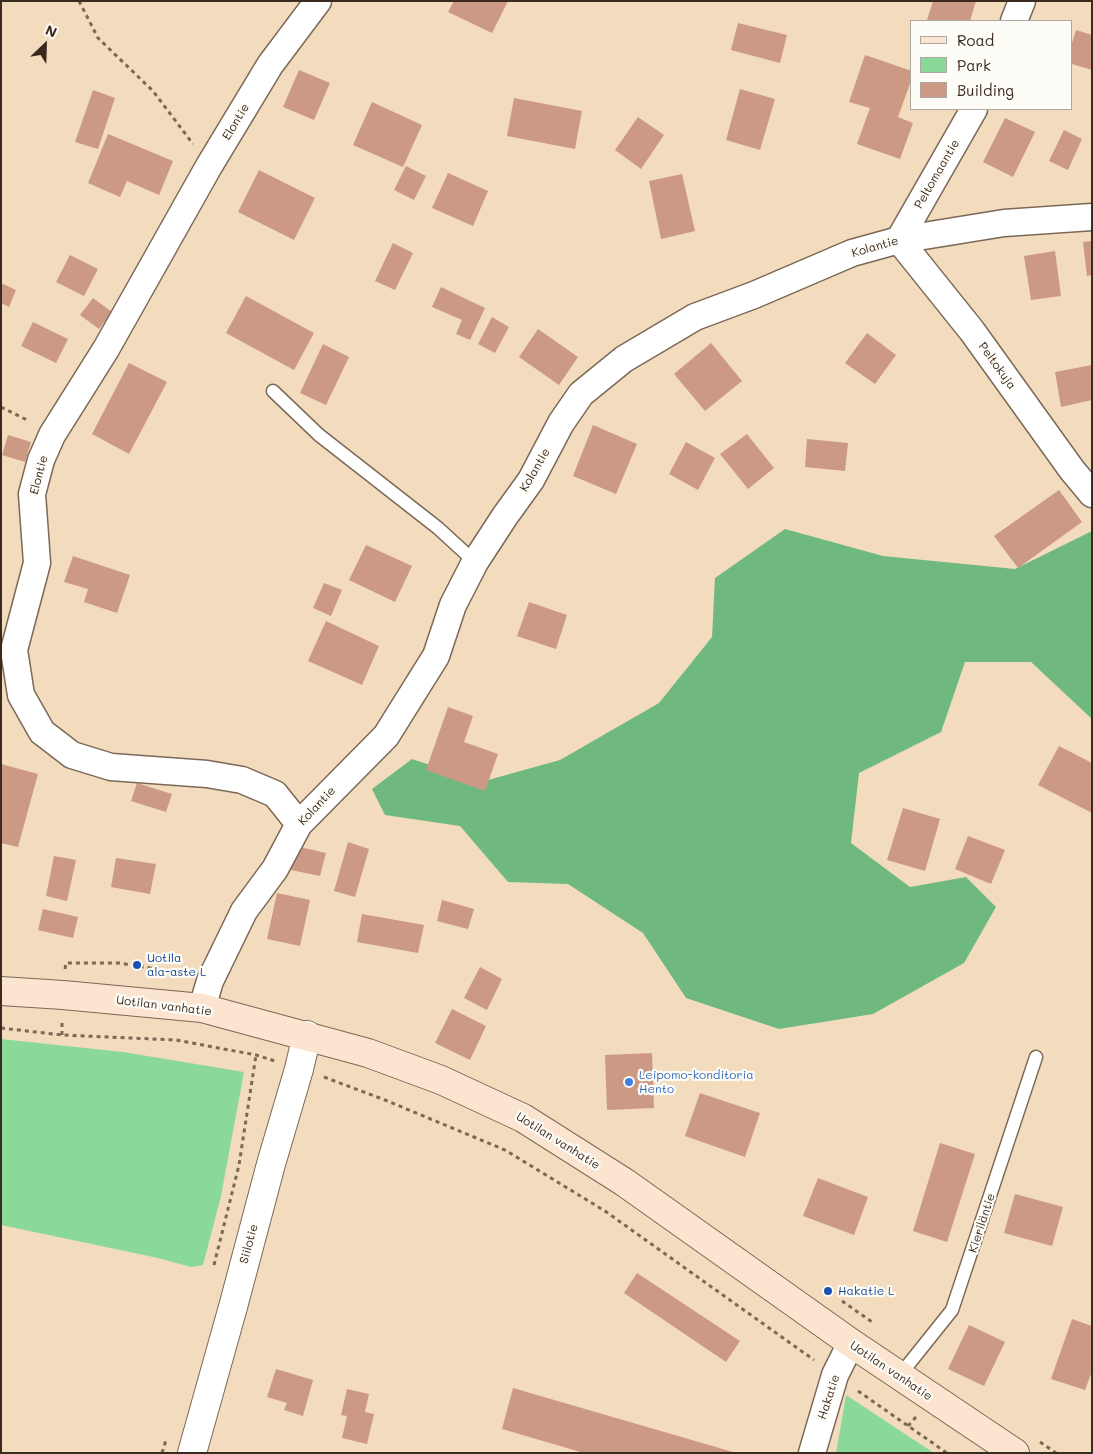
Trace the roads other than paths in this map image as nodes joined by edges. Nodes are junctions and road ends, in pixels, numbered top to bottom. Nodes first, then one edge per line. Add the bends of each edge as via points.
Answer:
1 (318, 1) edge
2 (1022, 1) edge
3 (1014, 20) edge
4 (973, 110) edge
5 (1092, 217) edge
6 (899, 240) junction
7 (273, 391) dead end
8 (1092, 494) edge
9 (475, 562) junction
10 (299, 824) junction
11 (1, 991) edge
12 (202, 1008) junction
13 (307, 1035) junction
14 (1036, 1057) dead end
15 (851, 1344) junction
16 (900, 1375) junction
17 (192, 1453) edge
18 (812, 1453) edge
19 (1015, 1453) edge

1 - 10 street, Elontie via 270,66 209,166 106,349 52,435 32,494 37,563 14,650 21,695 42,732 72,755 111,767 207,774 242,780 275,794
2 - 3 street
4 - 6 street, Peltomaantie
5 - 6 street, Kolantie via 1004,223
6 - 8 street, Peltokuja via 972,331
6 - 9 street, Kolantie via 852,253 695,316 624,359 581,394 560,423 531,480
7 - 9 lane via 319,435 438,528
9 - 10 street, Kolantie via 453,605 436,656 386,736
10 - 12 street, Kolantie via 275,868 244,911 210,981
11 - 12 main road, Uotilan vanhatie
12 - 13 main road, Uotilan vanhatie
13 - 15 main road, Uotilan vanhatie via 441,1080 523,1118 624,1182
13 - 17 street, Siilotie
14 - 16 lane, Kieriläntie via 952,1310
15 - 16 main road, Uotilan vanhatie
15 - 18 street, Hakatie via 835,1375
16 - 19 main road, Uotilan vanhatie

